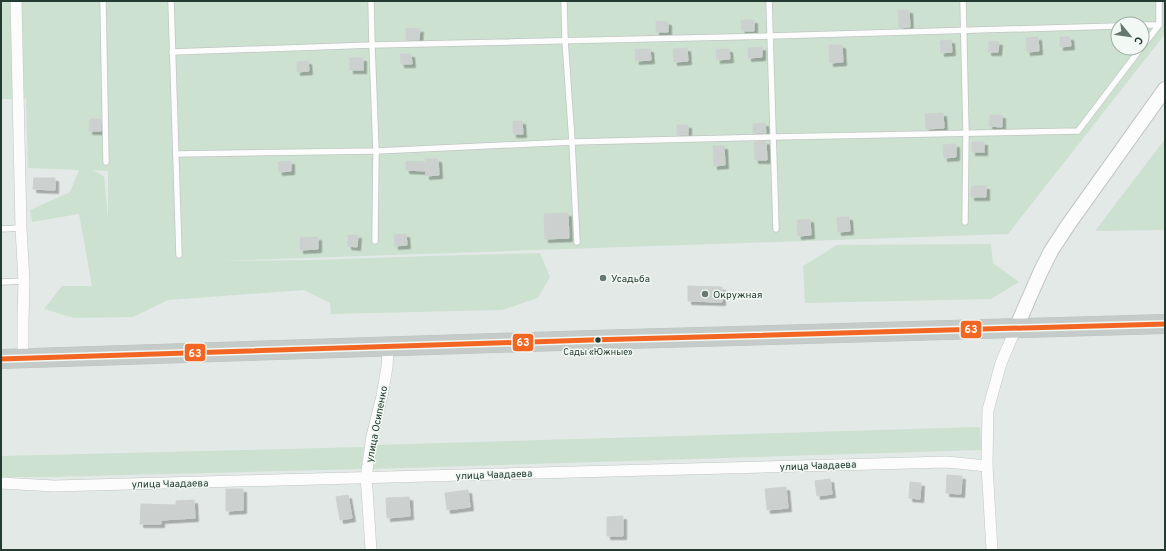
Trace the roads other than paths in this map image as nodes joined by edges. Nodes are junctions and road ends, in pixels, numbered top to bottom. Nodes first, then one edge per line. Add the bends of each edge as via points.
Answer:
1 (16, 1) edge
2 (103, 1) edge
3 (171, 1) edge
4 (371, 1) edge
5 (564, 1) edge
6 (769, 1) edge
7 (963, 1) edge
8 (1159, 1) edge
9 (1150, 25) edge
10 (1159, 25) junction
11 (1110, 26) edge
12 (963, 30) junction
13 (770, 36) junction
14 (1150, 37) edge
15 (565, 40) junction
16 (372, 45) junction
17 (172, 52) junction
18 (1136, 56) edge
19 (1165, 89) edge
20 (966, 133) junction
21 (773, 137) junction
22 (572, 142) junction
23 (376, 151) junction
24 (176, 154) junction
25 (106, 162) dead end
26 (965, 222) dead end
27 (21, 228) junction
28 (1, 229) edge
29 (776, 229) dead end
30 (375, 241) dead end
31 (577, 242) dead end
32 (179, 255) dead end
33 (24, 281) junction
34 (1, 282) edge
35 (1165, 324) edge
36 (1016, 328) junction
37 (388, 347) junction
38 (23, 358) junction
39 (1, 359) edge
40 (987, 466) junction
41 (366, 478) junction
42 (1, 483) edge
43 (372, 550) edge
44 (992, 550) edge

1 - 27 street
2 - 25 lane
3 - 17 lane
4 - 16 lane
5 - 15 lane
6 - 13 lane
7 - 12 lane
8 - 10 lane
9 - 10 lane
10 - 14 lane
11 - 12 lane
12 - 13 lane
12 - 20 lane
13 - 15 lane
13 - 21 lane
15 - 16 lane
15 - 22 lane
16 - 17 lane
16 - 23 lane
17 - 24 lane
18 - 20 lane via 1078,131
19 - 36 street via 1051,251
20 - 21 lane
20 - 26 lane
21 - 22 lane
21 - 29 lane
22 - 23 lane
22 - 31 lane
23 - 24 lane
23 - 30 lane
24 - 32 lane
27 - 28 lane
27 - 33 street
33 - 34 lane
33 - 38 street
35 - 36 highway
36 - 37 highway
36 - 40 street via 1001,363 988,410
37 - 38 highway
37 - 41 street, улица Осипенко via 387,367
38 - 39 highway
40 - 41 street, улица Чаадаева via 947,462
40 - 44 street
41 - 42 street, улица Чаадаева via 54,486
41 - 43 street, улица Осипенко

